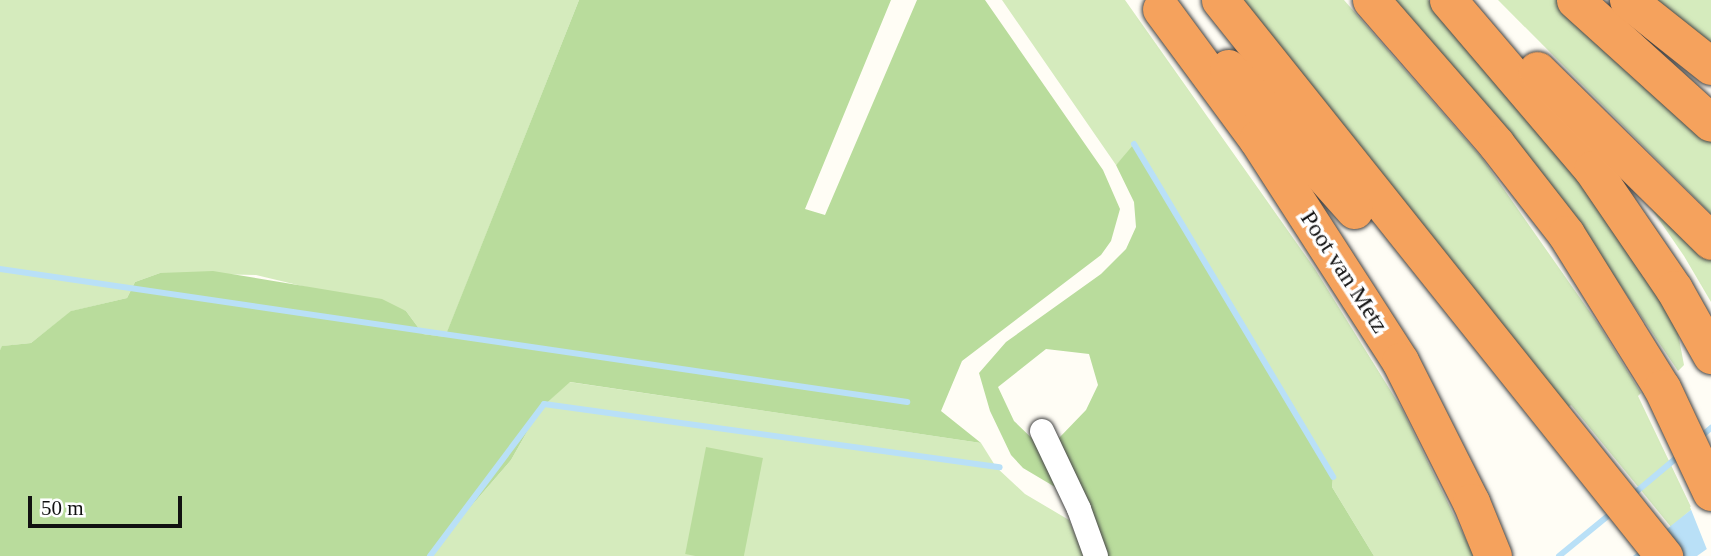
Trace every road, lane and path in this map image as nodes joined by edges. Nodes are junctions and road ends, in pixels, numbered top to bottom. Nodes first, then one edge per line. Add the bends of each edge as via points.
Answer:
1 (1220, 0) edge
2 (1371, 0) edge
3 (1449, 0) edge
4 (1576, 0) edge
5 (1628, 0) edge
6 (1158, 4) edge
7 (1711, 66) edge
8 (1711, 123) edge
9 (1711, 241) edge
10 (1710, 353) edge
11 (1556, 424) junction
12 (1042, 431) dead end
13 (1711, 492) edge
14 (1096, 556) edge
15 (1493, 556) edge
16 (1664, 556) edge

1 - 11 highway
2 - 13 highway via 1496,144 1566,234 1662,388
3 - 9 highway via 1526,59
3 - 10 highway via 1592,169 1674,289
4 - 8 highway
5 - 7 highway
6 - 11 highway via 1250,88 1483,359
6 - 15 highway, Poot van Metz via 1257,139 1367,306 1411,382
11 - 16 highway
12 - 14 street

